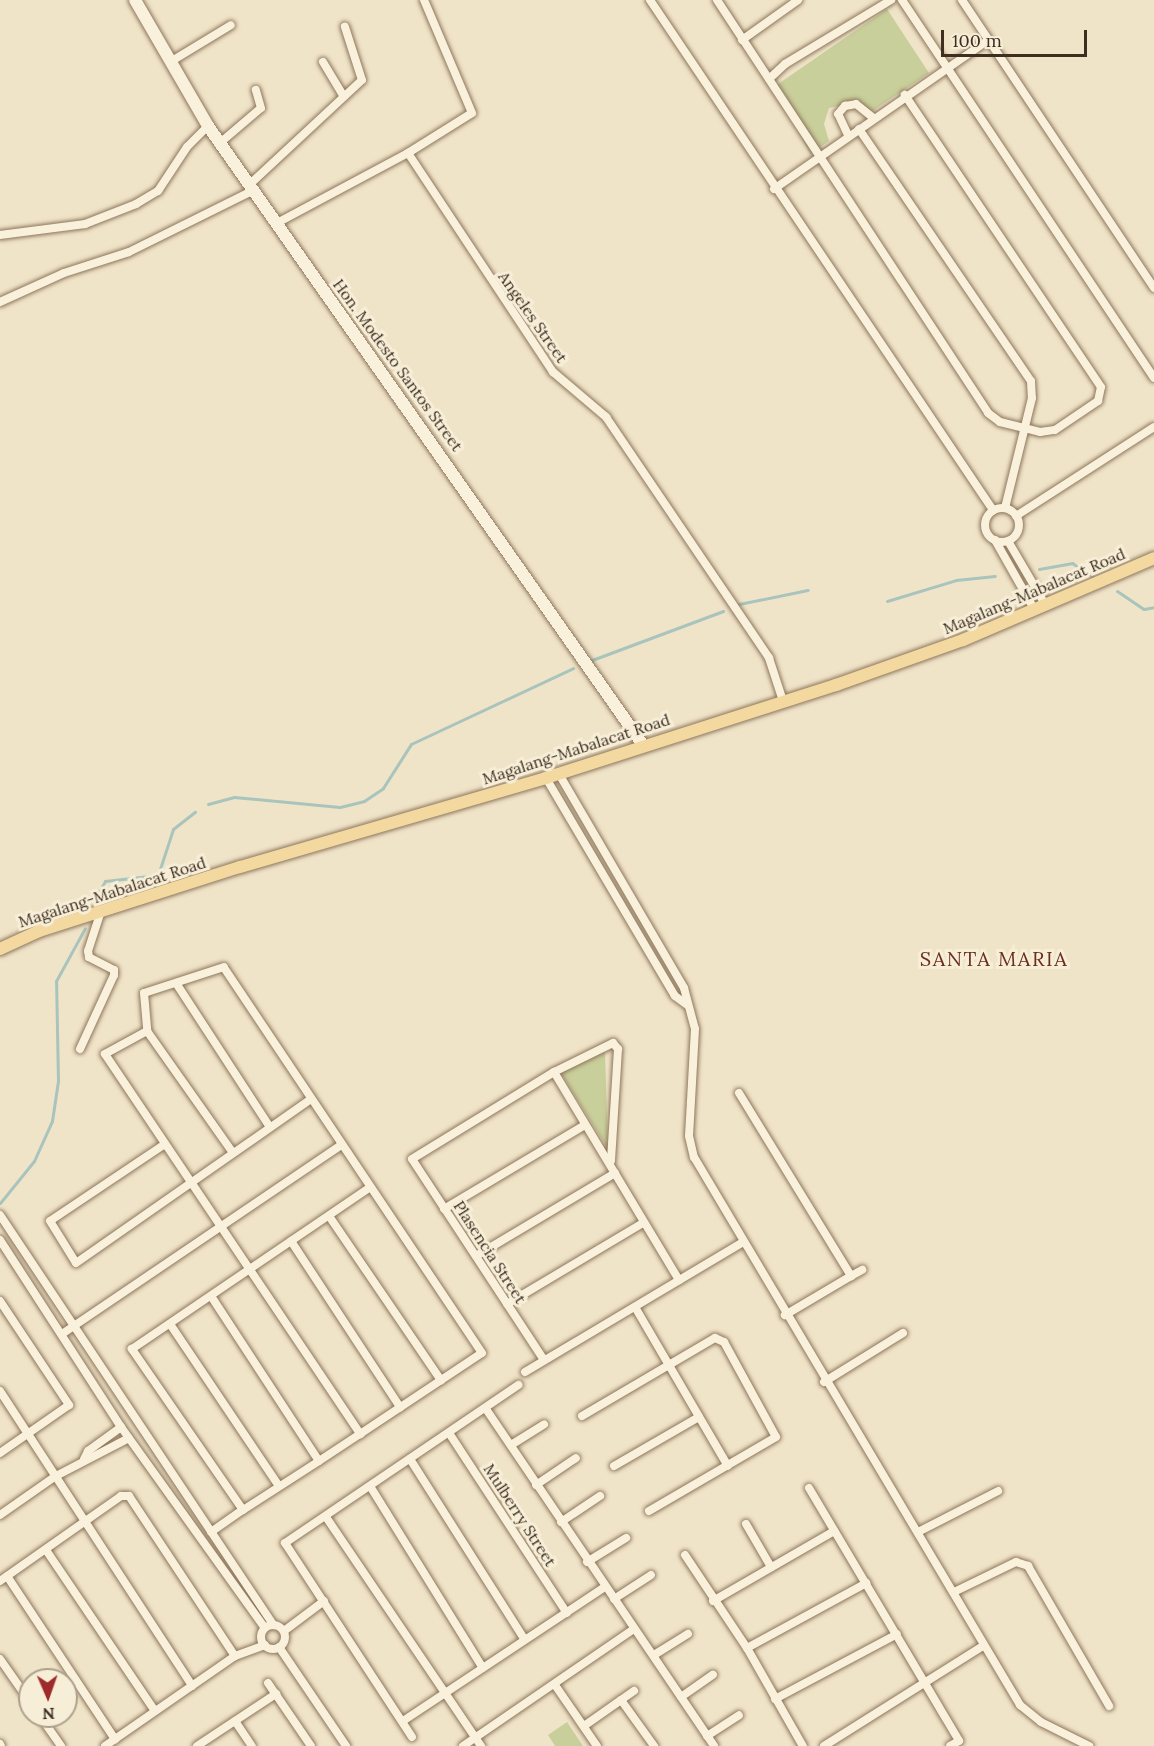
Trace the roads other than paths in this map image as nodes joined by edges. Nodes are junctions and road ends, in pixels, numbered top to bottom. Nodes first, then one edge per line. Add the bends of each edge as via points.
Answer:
1 (135, 0) edge
2 (424, 0) edge
3 (650, 0) edge
4 (717, 0) edge
5 (798, 0) edge
6 (891, 0) edge
7 (902, 0) edge
8 (962, 0) edge
9 (231, 25) dead end
10 (345, 27) dead end
11 (742, 40) junction
12 (988, 40) junction
13 (170, 62) junction
14 (323, 62) dead end
15 (946, 69) junction
16 (769, 79) junction
17 (256, 90) dead end
18 (343, 95) junction
19 (905, 96) junction
20 (872, 117) junction
21 (208, 126) junction
22 (859, 129) junction
23 (848, 135) junction
24 (221, 142) junction
25 (408, 153) junction
26 (819, 157) junction
27 (251, 188) junction
28 (774, 189) junction
29 (277, 224) junction
30 (0, 235) edge
31 (1154, 288) edge
32 (0, 302) edge
33 (1154, 378) edge
34 (1025, 427) junction
35 (1154, 427) edge
36 (1005, 508) junction
37 (993, 510) junction
38 (1016, 516) junction
39 (995, 540) junction
40 (1008, 541) junction
41 (1154, 558) edge
42 (1036, 602) junction
43 (783, 701) junction
44 (643, 745) junction
45 (559, 774) junction
46 (546, 778) junction
47 (569, 791) junction
48 (557, 797) junction
49 (99, 913) junction
50 (0, 949) edge
51 (176, 982) junction
52 (686, 1004) junction
53 (147, 1031) junction
54 (80, 1049) dead end
55 (554, 1072) junction
56 (739, 1093) dead end
57 (311, 1099) junction
58 (585, 1125) junction
59 (270, 1128) junction
60 (165, 1144) junction
61 (341, 1145) junction
62 (233, 1153) junction
63 (611, 1161) junction
64 (615, 1173) junction
65 (191, 1182) junction
66 (369, 1188) junction
67 (444, 1209) junction
68 (0, 1215) edge
69 (329, 1216) junction
70 (643, 1222) junction
71 (221, 1226) junction
72 (17, 1241) junction
73 (291, 1242) junction
74 (743, 1242) junction
75 (2, 1244) edge
76 (476, 1256) junction
77 (250, 1269) junction
78 (862, 1270) dead end
79 (851, 1276) junction
80 (679, 1280) junction
81 (211, 1296) junction
82 (0, 1301) edge
83 (507, 1304) junction
84 (634, 1306) junction
85 (784, 1315) junction
86 (170, 1324) junction
87 (75, 1326) junction
88 (903, 1333) dead end
89 (62, 1334) junction
90 (544, 1360) junction
91 (669, 1366) junction
92 (525, 1372) dead end
93 (441, 1380) junction
94 (824, 1382) junction
95 (518, 1386) dead end
96 (0, 1391) edge
97 (400, 1407) junction
98 (486, 1409) junction
99 (582, 1416) dead end
100 (699, 1417) junction
101 (544, 1424) dead end
102 (121, 1427) junction
103 (29, 1433) junction
104 (449, 1433) junction
105 (360, 1434) junction
106 (129, 1438) junction
107 (511, 1445) junction
108 (0, 1453) edge
109 (576, 1458) dead end
110 (84, 1459) junction
111 (410, 1459) junction
112 (319, 1461) junction
113 (614, 1466) dead end
114 (728, 1466) junction
115 (57, 1476) junction
116 (536, 1485) junction
117 (279, 1486) junction
118 (370, 1486) junction
119 (809, 1488) dead end
120 (998, 1491) dead end
121 (600, 1496) dead end
122 (243, 1510) junction
123 (649, 1511) dead end
124 (0, 1515) edge
125 (326, 1517) junction
126 (561, 1522) junction
127 (87, 1523) junction
128 (746, 1524) dead end
129 (834, 1531) junction
130 (211, 1532) junction
131 (918, 1532) junction
132 (626, 1538) dead end
133 (46, 1550) junction
134 (685, 1555) dead end
135 (587, 1562) junction
136 (771, 1567) junction
137 (651, 1575) dead end
138 (3, 1578) edge
139 (866, 1583) junction
140 (605, 1587) junction
141 (954, 1592) junction
142 (614, 1599) junction
143 (324, 1600) junction
144 (713, 1601) junction
145 (567, 1613) junction
146 (269, 1626) junction
147 (634, 1629) junction
148 (284, 1630) junction
149 (688, 1634) dead end
150 (897, 1634) junction
151 (525, 1640) junction
152 (265, 1645) junction
153 (983, 1646) junction
154 (279, 1647) junction
155 (747, 1648) junction
156 (654, 1655) junction
157 (235, 1656) junction
158 (0, 1659) edge
159 (483, 1668) junction
160 (713, 1675) dead end
161 (268, 1683) dead end
162 (924, 1683) junction
163 (18, 1685) edge
164 (555, 1685) junction
165 (192, 1686) junction
166 (633, 1691) dead end
167 (276, 1694) junction
168 (444, 1694) junction
169 (681, 1697) junction
170 (775, 1699) junction
171 (621, 1700) junction
172 (1109, 1706) dead end
173 (155, 1711) junction
174 (740, 1715) dead end
175 (235, 1721) junction
176 (403, 1721) junction
177 (584, 1726) junction
178 (48, 1728) edge
179 (707, 1736) junction
180 (412, 1737) dead end
181 (475, 1738) junction
182 (115, 1739) junction
183 (961, 1743) edge
184 (61, 1746) edge
185 (105, 1746) edge
186 (197, 1746) edge
187 (252, 1746) edge
188 (311, 1746) edge
189 (346, 1746) edge
190 (463, 1746) edge
191 (481, 1746) edge
192 (597, 1746) edge
193 (654, 1746) edge
194 (714, 1746) edge
195 (803, 1746) edge
196 (824, 1746) edge
197 (950, 1746) edge
198 (1089, 1746) edge

1 - 13 street, Hon. Modesto Santos Street
2 - 25 street via 472,113
3 - 28 street
4 - 11 street
5 - 11 street
6 - 16 street via 785,64
7 - 15 street
8 - 12 street
9 - 13 street
10 - 18 street via 363,80
11 - 16 street
12 - 15 street
12 - 31 street
13 - 21 street, Hon. Modesto Santos Street
14 - 18 street
15 - 19 street
15 - 33 street
16 - 26 street
17 - 24 street via 261,108
18 - 27 street
19 - 20 street
19 - 34 street via 1101,387 1098,401 1055,430
20 - 22 street
20 - 23 street via 856,104 845,106 838,114
21 - 24 street, Hon. Modesto Santos Street
21 - 30 street via 187,147 158,191 136,204 85,224
22 - 23 street
22 - 34 street via 1031,381
23 - 26 street
24 - 27 street, Hon. Modesto Santos Street
25 - 29 street
25 - 43 street, Angeles Street via 553,372 606,417 769,658
26 - 28 street
26 - 34 street via 988,413 1000,422
27 - 29 street, Hon. Modesto Santos Street
27 - 32 street via 129,252 64,273
28 - 37 street
29 - 44 street, Hon. Modesto Santos Street
34 - 36 street
35 - 38 street
36 - 37 street
36 - 38 street
37 - 39 street via 984,523
38 - 40 street via 1018,527
39 - 40 street
39 - 42 street
40 - 42 street
41 - 42 main road, Magalang-Mabalacat Road
42 - 43 main road, Magalang-Mabalacat Road via 963,640
43 - 44 main road, Magalang-Mabalacat Road
44 - 45 main road, Magalang-Mabalacat Road
45 - 46 main road, Magalang-Mabalacat Road
45 - 47 street
46 - 48 street
46 - 49 main road, Magalang-Mabalacat Road
47 - 48 street
47 - 52 street via 684,988
48 - 52 street via 675,996
49 - 50 main road, Magalang-Mabalacat Road
49 - 54 street via 89,957 114,970 114,975
51 - 53 street via 144,993
51 - 57 street via 224,967
51 - 59 street
52 - 74 street via 695,1029 690,1148
53 - 60 street via 105,1054
53 - 62 street
55 - 58 street
55 - 63 street via 608,1044 616,1045
55 - 67 street, Plasencia Street via 412,1159
56 - 79 street
57 - 59 street
57 - 61 street
58 - 63 street
58 - 67 street
59 - 62 street
60 - 65 street
60 - 65 street via 50,1221 76,1263
61 - 66 street
61 - 71 street
62 - 65 street
63 - 64 street
64 - 70 street
64 - 76 street
65 - 71 street
66 - 69 street
66 - 93 street via 482,1353
67 - 76 street, Plasencia Street
68 - 72 street
69 - 73 street
69 - 93 street
70 - 80 street
70 - 83 street
71 - 77 street
71 - 87 street
72 - 75 street
72 - 87 street
73 - 77 street
73 - 97 street
74 - 80 street
74 - 85 street
75 - 89 street
76 - 83 street, Plasencia Street
77 - 81 street
77 - 105 street
78 - 79 street
79 - 85 street
80 - 84 street
81 - 86 street
81 - 112 street
82 - 103 street via 69,1403
83 - 90 street, Plasencia Street
84 - 90 street
84 - 91 street
85 - 94 street
86 - 117 street
86 - 122 street via 132,1349
87 - 89 street
87 - 130 street
88 - 94 street
89 - 102 street
90 - 92 street
91 - 99 street
91 - 100 street
91 - 114 street via 720,1338 777,1431 772,1443
93 - 97 street
94 - 131 street
95 - 98 street
96 - 103 street
97 - 105 street
98 - 104 street
98 - 107 street
100 - 113 street
100 - 114 street
101 - 107 street
102 - 106 street
102 - 110 street via 88,1450
103 - 108 street
103 - 115 street
104 - 111 street
104 - 145 street, Mulberry Street
105 - 112 street
106 - 110 street via 95,1459
106 - 146 street
107 - 116 street
109 - 116 street
110 - 115 street
111 - 118 street
111 - 151 street
112 - 117 street
114 - 123 street
115 - 124 street
115 - 127 street
116 - 126 street
117 - 122 street
118 - 125 street
118 - 159 street
119 - 129 street
120 - 131 street
121 - 126 street
122 - 130 street
125 - 143 street via 285,1544
125 - 168 street
126 - 135 street
127 - 133 street
127 - 157 street via 121,1496 129,1496
127 - 165 street
128 - 136 street
129 - 136 street
129 - 139 street
130 - 146 street
131 - 141 street
132 - 135 street
133 - 138 street
133 - 173 street
134 - 144 street
135 - 140 street
136 - 144 street
137 - 142 street
138 - 182 street
139 - 150 street
139 - 155 street
140 - 142 street
140 - 145 street
141 - 153 street
141 - 172 street via 1016,1562 1028,1566
142 - 147 street
143 - 148 street
143 - 176 street
144 - 155 street
145 - 151 street
146 - 148 street
146 - 152 street via 261,1638
147 - 156 street
147 - 164 street
148 - 154 street
149 - 156 street
150 - 162 street
150 - 170 street
151 - 159 street
152 - 154 street
152 - 157 street
153 - 162 street
153 - 198 street via 1020,1706 1041,1722
154 - 189 street
155 - 170 street
156 - 169 street
157 - 165 street
158 - 163 street
159 - 168 street
160 - 169 street
161 - 167 street
162 - 183 street
162 - 196 street
164 - 177 street
164 - 181 street
165 - 173 street
166 - 171 street
167 - 175 street
167 - 188 street
168 - 176 street
168 - 181 street
169 - 179 street
170 - 195 street
171 - 177 street
171 - 193 street
173 - 182 street
174 - 179 street
175 - 186 street
175 - 187 street
176 - 180 street
177 - 192 street
178 - 184 street
179 - 194 street
181 - 190 street
181 - 191 street
182 - 185 street
183 - 197 street

